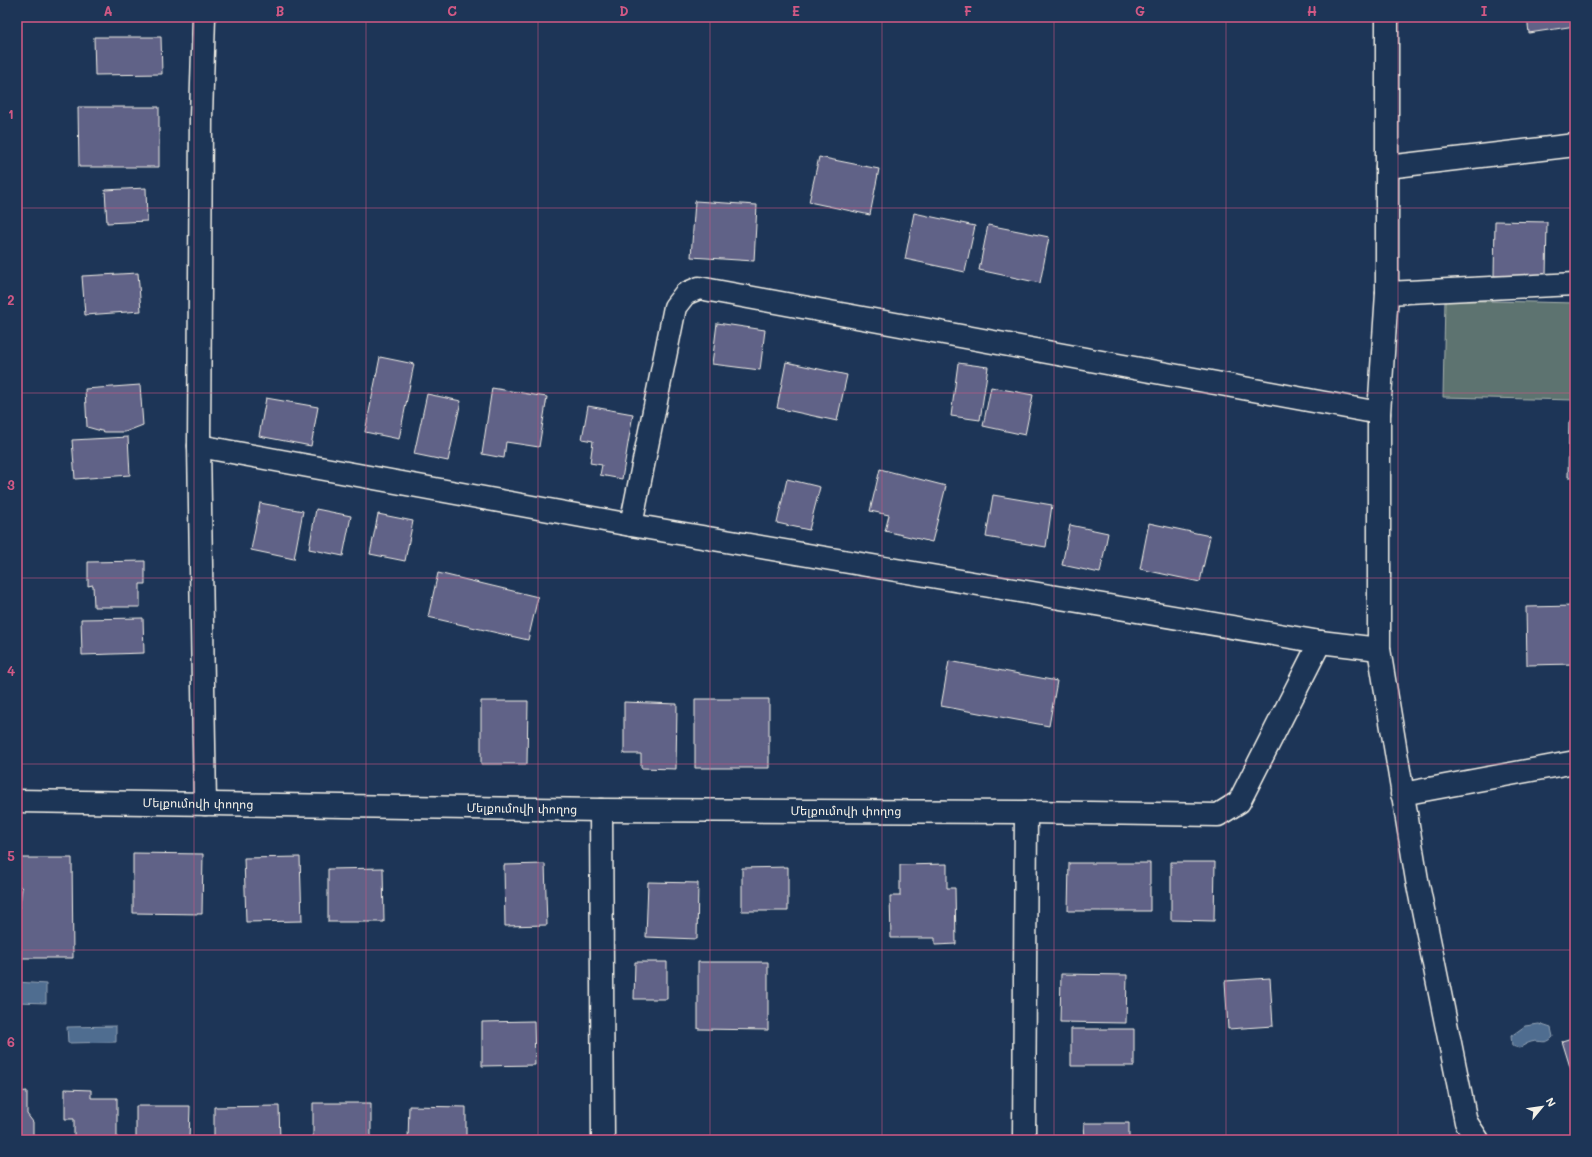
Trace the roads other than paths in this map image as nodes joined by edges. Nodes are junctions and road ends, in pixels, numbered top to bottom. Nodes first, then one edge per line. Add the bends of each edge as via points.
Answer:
1 (204, 17) edge
2 (1387, 17) edge
3 (1575, 145) edge
4 (1387, 167) junction
5 (1575, 284) edge
6 (1387, 293) junction
7 (1379, 413) junction
8 (199, 446) junction
9 (631, 525) junction
10 (1320, 642) junction
11 (1379, 649) junction
12 (1575, 762) edge
13 (1402, 794) junction
14 (17, 801) edge
15 (205, 804) junction
16 (601, 810) junction
17 (1026, 812) junction
18 (1465, 1131) edge
19 (603, 1140) edge
20 (1024, 1140) edge
21 (1478, 1140) edge

1 - 8 street
2 - 4 street
3 - 4 street
4 - 6 street
5 - 6 street
6 - 7 street
7 - 9 street via 699,288 684,294 674,307
7 - 11 street
8 - 9 street
8 - 15 street
9 - 10 street
10 - 11 street
10 - 17 street, Մելքումովի փողոց via 1239,802 1218,815
11 - 13 street
12 - 13 street
13 - 18 street
14 - 15 street, Մելքումովի փողոց
15 - 16 street, Մելքումովի փողոց
16 - 17 street, Մելքումովի փողոց
16 - 19 street
17 - 20 street
18 - 21 street

